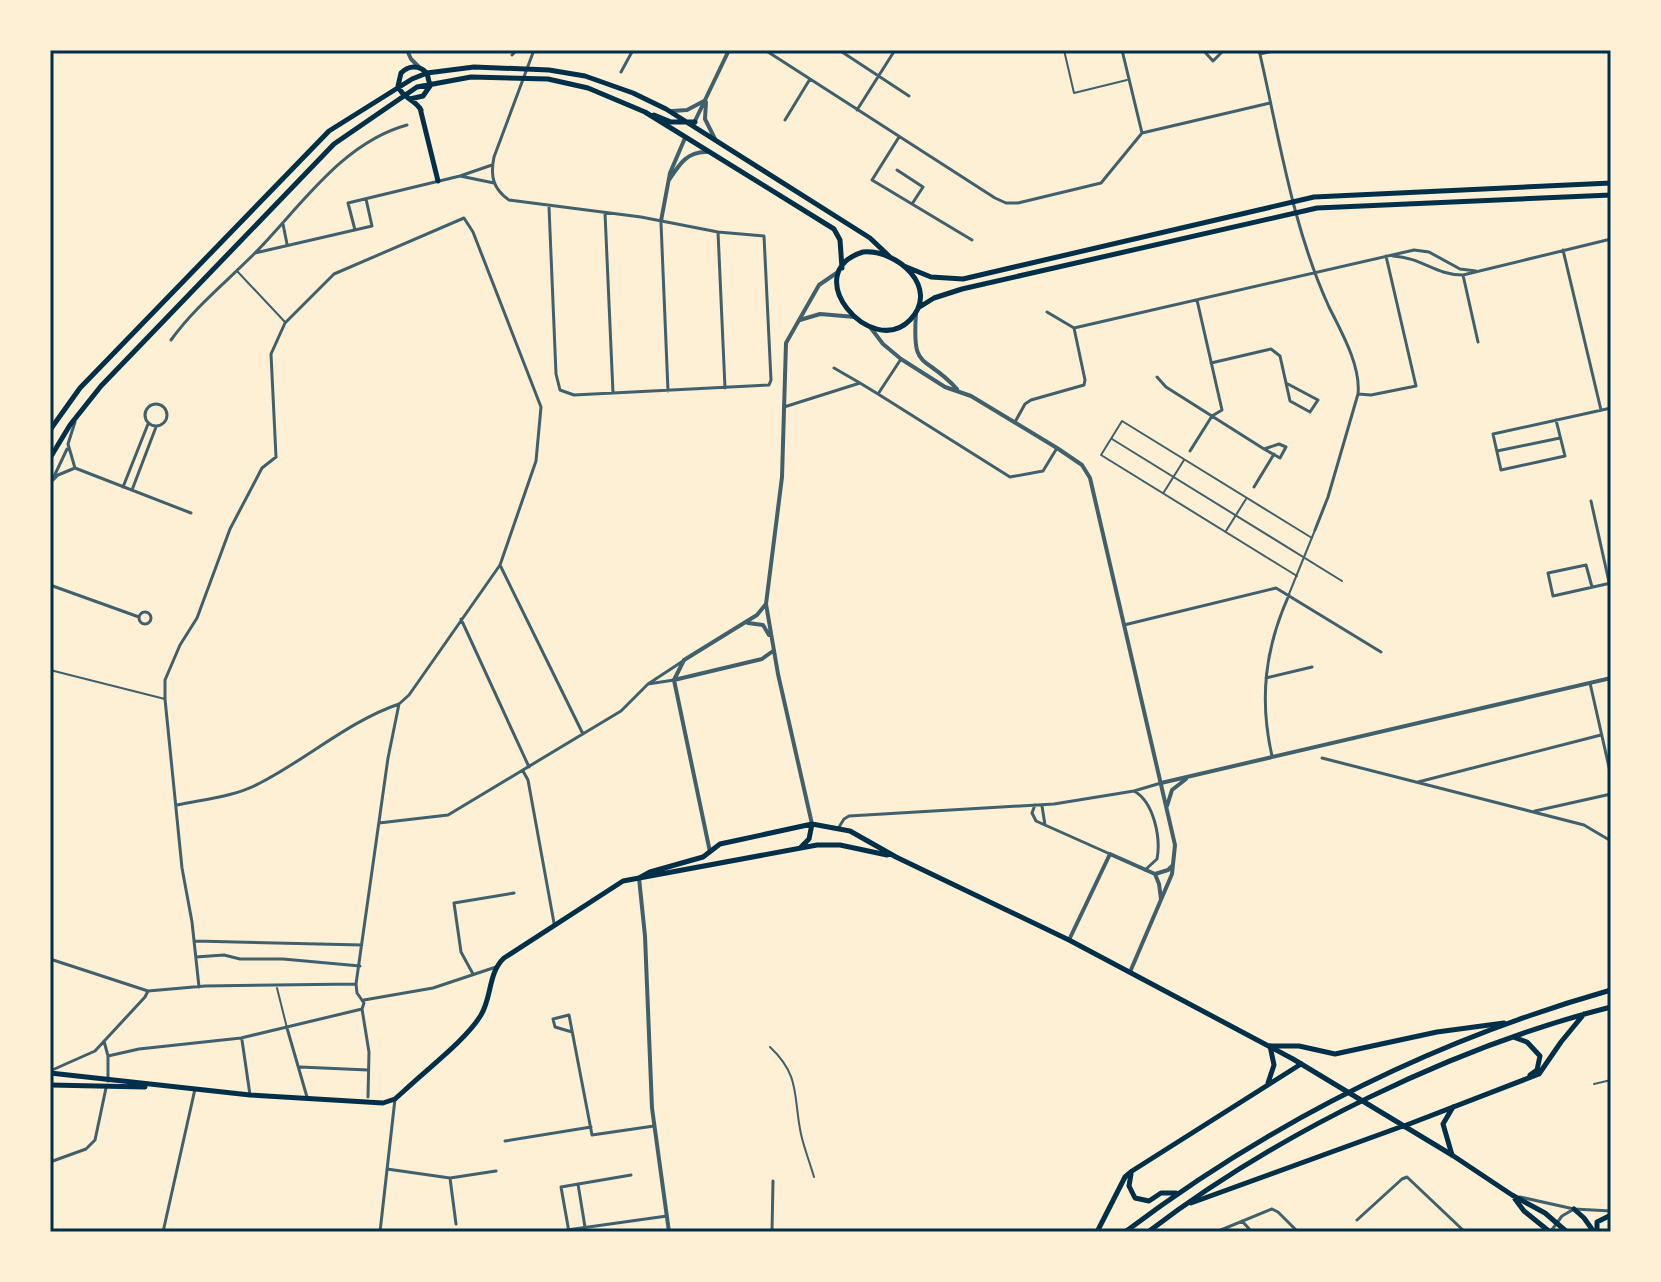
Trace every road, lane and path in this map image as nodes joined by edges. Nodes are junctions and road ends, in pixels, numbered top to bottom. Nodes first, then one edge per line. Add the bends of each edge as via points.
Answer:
1 (65, 50) edge
2 (517, 50) edge
3 (534, 50) edge
4 (633, 50) edge
5 (729, 50) edge
6 (765, 50) edge
7 (839, 50) edge
8 (895, 50) edge
9 (1064, 50) edge
10 (1122, 50) edge
11 (1203, 50) edge
12 (1224, 50) edge
13 (1277, 50) edge
14 (408, 52) edge
15 (845, 52) edge
16 (1260, 52) edge
17 (50, 53) edge
18 (512, 55) dead end
19 (420, 68) junction
20 (404, 70) junction
21 (621, 72) dead end
22 (427, 73) junction
23 (879, 75) junction
24 (810, 79) junction
25 (1129, 80) junction
26 (430, 83) junction
27 (398, 86) junction
28 (403, 95) junction
29 (423, 96) junction
30 (909, 96) dead end
31 (410, 99) junction
32 (706, 100) junction
33 (1271, 103) junction
34 (666, 109) junction
35 (421, 110) junction
36 (857, 110) junction
37 (645, 112) junction
38 (785, 120) dead end
39 (684, 122) junction
40 (693, 124) junction
41 (407, 125) dead end
42 (1142, 133) junction
43 (899, 137) junction
44 (685, 138) junction
45 (717, 142) junction
46 (715, 155) junction
47 (492, 165) junction
48 (897, 170) dead end
49 (460, 176) junction
50 (438, 181) junction
51 (668, 182) junction
52 (494, 183) junction
53 (1611, 183) edge
54 (1611, 195) edge
55 (366, 198) junction
56 (1293, 202) junction
57 (912, 204) junction
58 (549, 207) junction
59 (605, 213) junction
60 (1296, 213) junction
61 (661, 221) junction
62 (283, 224) junction
63 (355, 230) junction
64 (718, 232) junction
65 (1611, 239) edge
66 (972, 240) dead end
67 (288, 245) junction
68 (1563, 250) junction
69 (255, 253) junction
70 (889, 256) junction
71 (1386, 256) junction
72 (904, 266) junction
73 (841, 269) junction
74 (237, 271) junction
75 (1476, 271) junction
76 (1313, 272) junction
77 (1463, 275) junction
78 (1197, 300) junction
79 (918, 310) junction
80 (1047, 312) dead end
81 (855, 317) junction
82 (800, 320) junction
83 (285, 323) junction
84 (869, 326) junction
85 (1074, 328) junction
86 (171, 340) dead end
87 (1478, 342) dead end
88 (901, 359) junction
89 (1211, 363) junction
90 (834, 368) dead end
91 (1157, 377) dead end
92 (860, 383) junction
93 (1286, 383) junction
94 (725, 388) junction
95 (959, 390) junction
96 (668, 391) junction
97 (613, 393) junction
98 (878, 394) junction
99 (1358, 394) junction
100 (784, 407) junction
101 (1611, 408) edge
102 (1601, 410) junction
103 (77, 415) junction
104 (1212, 416) junction
105 (1556, 420) junction
106 (1015, 422) junction
107 (148, 424) junction
108 (156, 427) junction
109 (50, 430) edge
110 (1560, 437) junction
111 (1111, 439) junction
112 (68, 444) junction
113 (1057, 448) junction
114 (1264, 449) junction
115 (1190, 451) dead end
116 (1497, 451) junction
117 (1274, 454) junction
118 (50, 458) edge
119 (1184, 460) junction
120 (75, 468) junction
121 (1173, 477) junction
122 (51, 484) edge
123 (1254, 487) dead end
124 (123, 488) junction
125 (132, 490) junction
126 (1163, 493) junction
127 (1246, 498) junction
128 (1591, 501) dead end
129 (191, 513) dead end
130 (1235, 516) junction
131 (1315, 530) joint
132 (1226, 532) junction
133 (1312, 538) junction
134 (1304, 558) junction
135 (500, 565) junction
136 (1297, 576) junction
137 (1342, 581) dead end
138 (1610, 582) edge
139 (50, 585) edge
140 (1592, 587) junction
141 (1289, 595) junction
142 (766, 604) junction
143 (139, 617) dead end
144 (461, 619) junction
145 (745, 623) junction
146 (1124, 625) junction
147 (770, 637) junction
148 (773, 651) junction
149 (1381, 652) dead end
150 (684, 660) junction
151 (1312, 667) dead end
152 (50, 670) edge
153 (1265, 678) junction
154 (1611, 678) edge
155 (674, 680) junction
156 (1590, 683) junction
157 (648, 684) junction
158 (165, 699) junction
159 (399, 704) junction
160 (583, 734) junction
161 (1601, 735) junction
162 (1272, 756) junction
163 (1322, 758) dead end
164 (529, 767) junction
165 (523, 771) junction
166 (1192, 775) junction
167 (1611, 776) edge
168 (1161, 783) junction
169 (1414, 783) junction
170 (1134, 791) junction
171 (1611, 794) edge
172 (177, 805) junction
173 (1035, 805) junction
174 (1043, 805) junction
175 (1167, 808) junction
176 (1531, 812) junction
177 (379, 823) junction
178 (812, 824) junction
179 (1045, 825) junction
180 (839, 827) junction
181 (1611, 841) edge
182 (800, 847) junction
183 (710, 852) junction
184 (1110, 854) junction
185 (896, 857) junction
186 (724, 863) junction
187 (1174, 864) junction
188 (1145, 870) junction
189 (1155, 874) junction
190 (639, 878) junction
191 (514, 893) dead end
192 (1161, 901) junction
193 (555, 925) junction
194 (1069, 940) junction
195 (195, 941) junction
196 (362, 945) junction
197 (196, 957) junction
198 (50, 959) edge
199 (360, 966) junction
200 (496, 967) junction
201 (1130, 972) junction
202 (473, 974) junction
203 (356, 984) junction
204 (277, 986) junction
205 (199, 987) junction
206 (1611, 990) edge
207 (148, 991) junction
208 (363, 1001) junction
209 (1611, 1007) edge
210 (362, 1009) junction
211 (1585, 1014) junction
212 (1513, 1022) junction
213 (287, 1028) junction
214 (572, 1032) junction
215 (1512, 1037) junction
216 (241, 1038) junction
217 (104, 1041) junction
218 (1270, 1046) junction
219 (770, 1047) dead end
220 (108, 1056) junction
221 (1301, 1064) junction
222 (298, 1066) junction
223 (368, 1070) junction
224 (50, 1072) edge
225 (1525, 1078) junction
226 (108, 1079) junction
227 (1611, 1080) edge
228 (1268, 1084) junction
229 (1594, 1084) dead end
230 (50, 1085) edge
231 (162, 1087) junction
232 (106, 1089) junction
233 (195, 1089) junction
234 (250, 1095) junction
235 (368, 1097) dead end
236 (308, 1099) junction
237 (395, 1099) junction
238 (1453, 1106) junction
239 (654, 1126) junction
240 (1404, 1126) junction
241 (591, 1127) junction
242 (505, 1141) dead end
243 (1452, 1155) junction
244 (50, 1161) edge
245 (387, 1169) junction
246 (496, 1171) dead end
247 (1132, 1171) junction
248 (631, 1175) dead end
249 (814, 1177) dead end
250 (450, 1178) junction
251 (773, 1181) dead end
252 (578, 1184) junction
253 (1177, 1193) junction
254 (1512, 1195) junction
255 (1182, 1206) junction
256 (1574, 1209) junction
257 (1611, 1213) edge
258 (667, 1216) junction
259 (1357, 1220) dead end
260 (1242, 1221) junction
261 (1556, 1223) junction
262 (456, 1224) dead end
263 (585, 1227) junction
264 (568, 1231) edge
265 (164, 1232) edge
266 (380, 1232) edge
267 (661, 1232) edge
268 (669, 1232) edge
269 (772, 1232) edge
270 (1097, 1232) edge
271 (1125, 1232) edge
272 (1148, 1232) edge
273 (1216, 1232) edge
274 (1252, 1232) edge
275 (1298, 1232) edge
276 (1465, 1232) edge
277 (1550, 1232) edge
278 (1567, 1232) edge
279 (1595, 1232) edge

1 - 17 street
2 - 18 street
3 - 47 street
4 - 21 street
5 - 32 street
6 - 24 street
7 - 15 street
8 - 23 street
9 - 25 street via 1074,93
10 - 25 street
11 - 12 street via 1213,61
13 - 16 street
14 - 19 street
14 - 20 street
15 - 23 street
16 - 33 street
19 - 20 main road
19 - 22 main road
20 - 27 main road
22 - 26 main road
22 - 27 main road
22 - 34 main road via 474,67 549,70 585,76
23 - 30 street
23 - 36 street
24 - 36 street
24 - 38 street
25 - 42 street
26 - 28 main road
26 - 29 main road
26 - 37 main road via 471,77 548,79 588,88
27 - 28 main road
27 - 109 main road via 329,131 80,388
28 - 31 main road
28 - 103 main road via 334,144
29 - 31 main road
29 - 35 main road
31 - 35 main road
32 - 34 street via 687,110
32 - 40 street
32 - 45 street via 705,119
33 - 42 street
33 - 56 street
34 - 39 main road
35 - 50 main road
36 - 43 street
37 - 39 main road
37 - 44 main road
39 - 40 main road
40 - 44 main road
40 - 45 main road
41 - 62 street via 347,157
42 - 43 street via 1101,183 1014,203 995,198
43 - 57 street via 872,180
44 - 46 main road
44 - 51 street
45 - 70 main road via 870,238
46 - 51 street via 691,155
46 - 73 main road via 834,229 840,240
47 - 49 street
47 - 52 street
48 - 57 street via 923,187
49 - 50 street
49 - 52 street
50 - 55 street
51 - 61 street
52 - 58 street via 509,200
53 - 56 main road via 1341,195
54 - 60 main road
55 - 63 street via 372,226
55 - 63 street via 348,203
56 - 60 street
56 - 72 main road via 963,279 931,277
57 - 66 street
58 - 59 street
58 - 97 street via 557,384 567,394
59 - 61 street
59 - 97 street
60 - 76 street
60 - 79 main road via 962,289
61 - 64 street
61 - 96 street
62 - 67 street
62 - 69 street
63 - 67 street
64 - 94 street
64 - 94 street via 764,236 769,385
65 - 68 street
67 - 69 street
68 - 75 street
68 - 102 street
69 - 74 street
70 - 72 main road
70 - 73 main road via 858,254
71 - 75 street via 1421,250 1449,265
71 - 76 street
71 - 77 street via 1409,257 1448,275
71 - 99 street via 1416,386
72 - 79 main road via 919,287
73 - 81 main road via 837,292
73 - 82 street via 819,285
74 - 83 street
74 - 86 street
75 - 77 street
76 - 78 street
76 - 99 street via 1350,358
77 - 87 street
78 - 85 street
78 - 89 street
79 - 84 main road via 899,327
79 - 95 street via 915,343 920,360
80 - 85 street
81 - 82 street via 820,314
81 - 84 main road
82 - 100 street via 786,343
83 - 135 street via 334,274 464,218 541,407 536,461
83 - 158 street via 271,354 276,457 262,468 230,529 197,618 165,680
84 - 88 street
85 - 106 street via 1084,385 1031,400
88 - 95 street
88 - 98 street
89 - 93 street via 1271,349 1280,356
89 - 104 street via 1222,410
90 - 92 street
91 - 104 street
92 - 98 street
92 - 100 street
93 - 93 street via 1290,401 1310,412 1318,400
94 - 96 street
95 - 106 street
96 - 97 street
98 - 113 street via 1010,477 1043,471
99 - 131 street
100 - 142 street via 782,477
101 - 102 street
102 - 105 street
103 - 112 street
103 - 118 main road
104 - 114 street
104 - 115 street
105 - 110 street
105 - 116 street via 1493,434
106 - 113 street
107 - 108 street
107 - 108 street via 146,409 160,404 167,417
107 - 124 street
108 - 125 street
110 - 116 street
110 - 116 street via 1565,456 1501,470
111 - 119 street via 1122,421
111 - 121 street
111 - 126 street via 1101,455
112 - 120 street
112 - 122 street
113 - 146 street via 1082,465 1090,478
114 - 117 street
114 - 117 street via 1286,447 1280,458
117 - 123 street
119 - 121 street
119 - 127 street
120 - 122 street
120 - 124 street
121 - 126 street
121 - 130 street
124 - 125 street
125 - 129 street
126 - 132 street
127 - 130 street
127 - 133 street
128 - 138 street
130 - 132 street
130 - 134 street
131 - 133 street
132 - 136 street
133 - 134 street
134 - 136 street
134 - 137 street
135 - 144 street
135 - 160 street
136 - 141 street
138 - 140 street
139 - 143 street
140 - 140 street via 1586,565 1548,573 1553,596
141 - 146 street via 1276,588
141 - 149 street
141 - 153 street
142 - 145 street
142 - 147 street
144 - 159 street
144 - 164 street
145 - 147 street via 763,625
145 - 150 street
146 - 168 street
147 - 148 street
148 - 155 street via 762,659
148 - 178 street
150 - 155 street
150 - 157 street
151 - 153 street
152 - 158 street
153 - 162 street
154 - 156 street
155 - 157 street
155 - 183 street
156 - 161 street
156 - 162 street
157 - 160 street via 621,711
158 - 172 street
159 - 172 street via 257,785
159 - 177 street
160 - 164 street
161 - 167 street
161 - 169 street
162 - 166 street
163 - 169 street
164 - 165 street
165 - 177 street via 448,815
165 - 193 street
166 - 168 street
166 - 175 street via 1172,790
168 - 170 street
168 - 175 street
169 - 176 street
170 - 174 street
170 - 188 street via 1149,806 1158,843 1157,859
171 - 176 street
172 - 195 street
173 - 174 street
173 - 179 street via 1033,817
173 - 180 street via 849,816
174 - 179 street
175 - 187 street
176 - 181 street via 1584,825
177 - 196 street
178 - 180 main road
178 - 182 main road via 809,839
178 - 183 main road via 720,844
179 - 184 street
180 - 185 main road
182 - 185 main road via 840,845
182 - 186 main road
183 - 186 main road
183 - 190 main road
184 - 188 street
184 - 194 street
185 - 194 main road
186 - 190 main road
187 - 189 street
187 - 192 street
188 - 189 street
189 - 192 street
190 - 193 main road via 608,889
190 - 239 street
191 - 202 street via 454,903 461,952
192 - 201 street
193 - 200 main road
194 - 201 main road
195 - 196 street
195 - 197 street
196 - 199 street
197 - 199 street
197 - 205 street
198 - 207 street
199 - 203 street
200 - 202 street
200 - 237 main road via 476,1022
201 - 218 main road
202 - 208 street via 433,988
203 - 204 street
203 - 208 street
204 - 205 street
204 - 213 street
205 - 207 street
206 - 212 main road
207 - 217 street
208 - 210 street
209 - 211 main road
210 - 213 street
210 - 223 street
211 - 215 main road
211 - 225 main road via 1543,1071
212 - 218 main road via 1335,1054
212 - 253 main road via 1317,1108
213 - 216 street
213 - 222 street
214 - 214 street via 569,1015 553,1019 555,1027
214 - 241 street
215 - 225 main road via 1527,1042 1540,1056 1537,1070
215 - 255 main road via 1333,1117
216 - 220 street
216 - 234 street
217 - 220 street
217 - 224 street via 95,1051
218 - 221 main road
218 - 228 main road via 1274,1065
219 - 249 street via 787,1063
220 - 226 street
221 - 228 main road
221 - 240 main road
222 - 223 street
222 - 236 street
223 - 235 street
224 - 226 main road
225 - 238 main road
226 - 231 main road
226 - 232 street
227 - 229 street
228 - 247 main road
230 - 232 main road
231 - 232 main road
231 - 233 main road
232 - 244 street via 95,1140 86,1149
233 - 234 main road
233 - 265 street
234 - 236 main road
236 - 237 main road via 372,1104
237 - 245 street
238 - 240 main road
238 - 243 main road via 1443,1124
239 - 241 street via 592,1135
239 - 258 street
240 - 243 main road
240 - 255 main road
241 - 242 street
243 - 254 main road
245 - 250 street
245 - 266 street
246 - 250 street
247 - 253 main road via 1129,1186 1135,1198 1149,1201 1161,1193
247 - 270 main road
248 - 252 street
250 - 262 street
251 - 269 street
252 - 263 street
252 - 264 street via 560,1190
253 - 271 main road
254 - 256 street
254 - 261 main road
254 - 277 main road
255 - 272 main road
256 - 257 street
256 - 261 street
256 - 279 main road
257 - 279 main road via 1599,1220
258 - 263 street
258 - 268 street
259 - 276 street via 1407,1177
260 - 273 street
260 - 274 street
260 - 275 street via 1272,1209
261 - 277 street
261 - 278 main road
263 - 264 street
267 - 268 street

